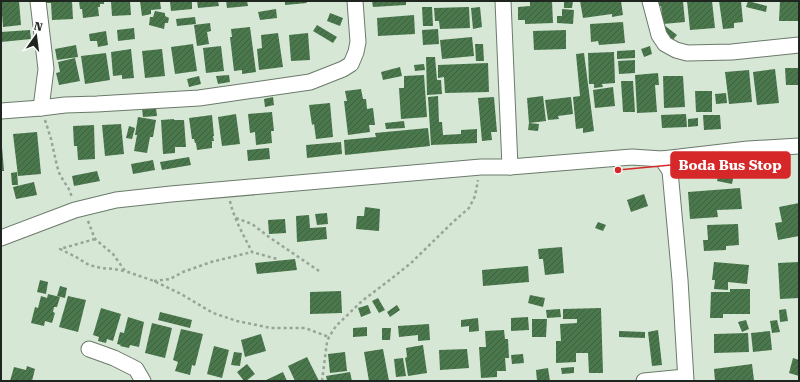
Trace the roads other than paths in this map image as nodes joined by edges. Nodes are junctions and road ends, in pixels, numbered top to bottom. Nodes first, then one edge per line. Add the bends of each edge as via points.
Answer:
1 (38, 1) edge
2 (356, 1) edge
3 (502, 1) edge
4 (650, 1) edge
5 (799, 46) edge
6 (41, 108) junction
7 (1, 111) edge
8 (799, 146) edge
9 (662, 159) junction
10 (510, 166) junction
11 (1, 238) edge
12 (89, 349) dead end
13 (686, 379) edge
14 (143, 381) edge
15 (644, 381) edge

1 - 6 street via 46,69
2 - 6 street via 358,42 351,64 310,82 199,98
3 - 10 street
4 - 5 street via 659,35 665,44 676,50 687,53 732,52
6 - 7 street
8 - 9 street
9 - 10 street via 632,157
9 - 13 street via 670,171
10 - 11 street via 116,200 79,208
12 - 14 street via 136,369
13 - 15 street

